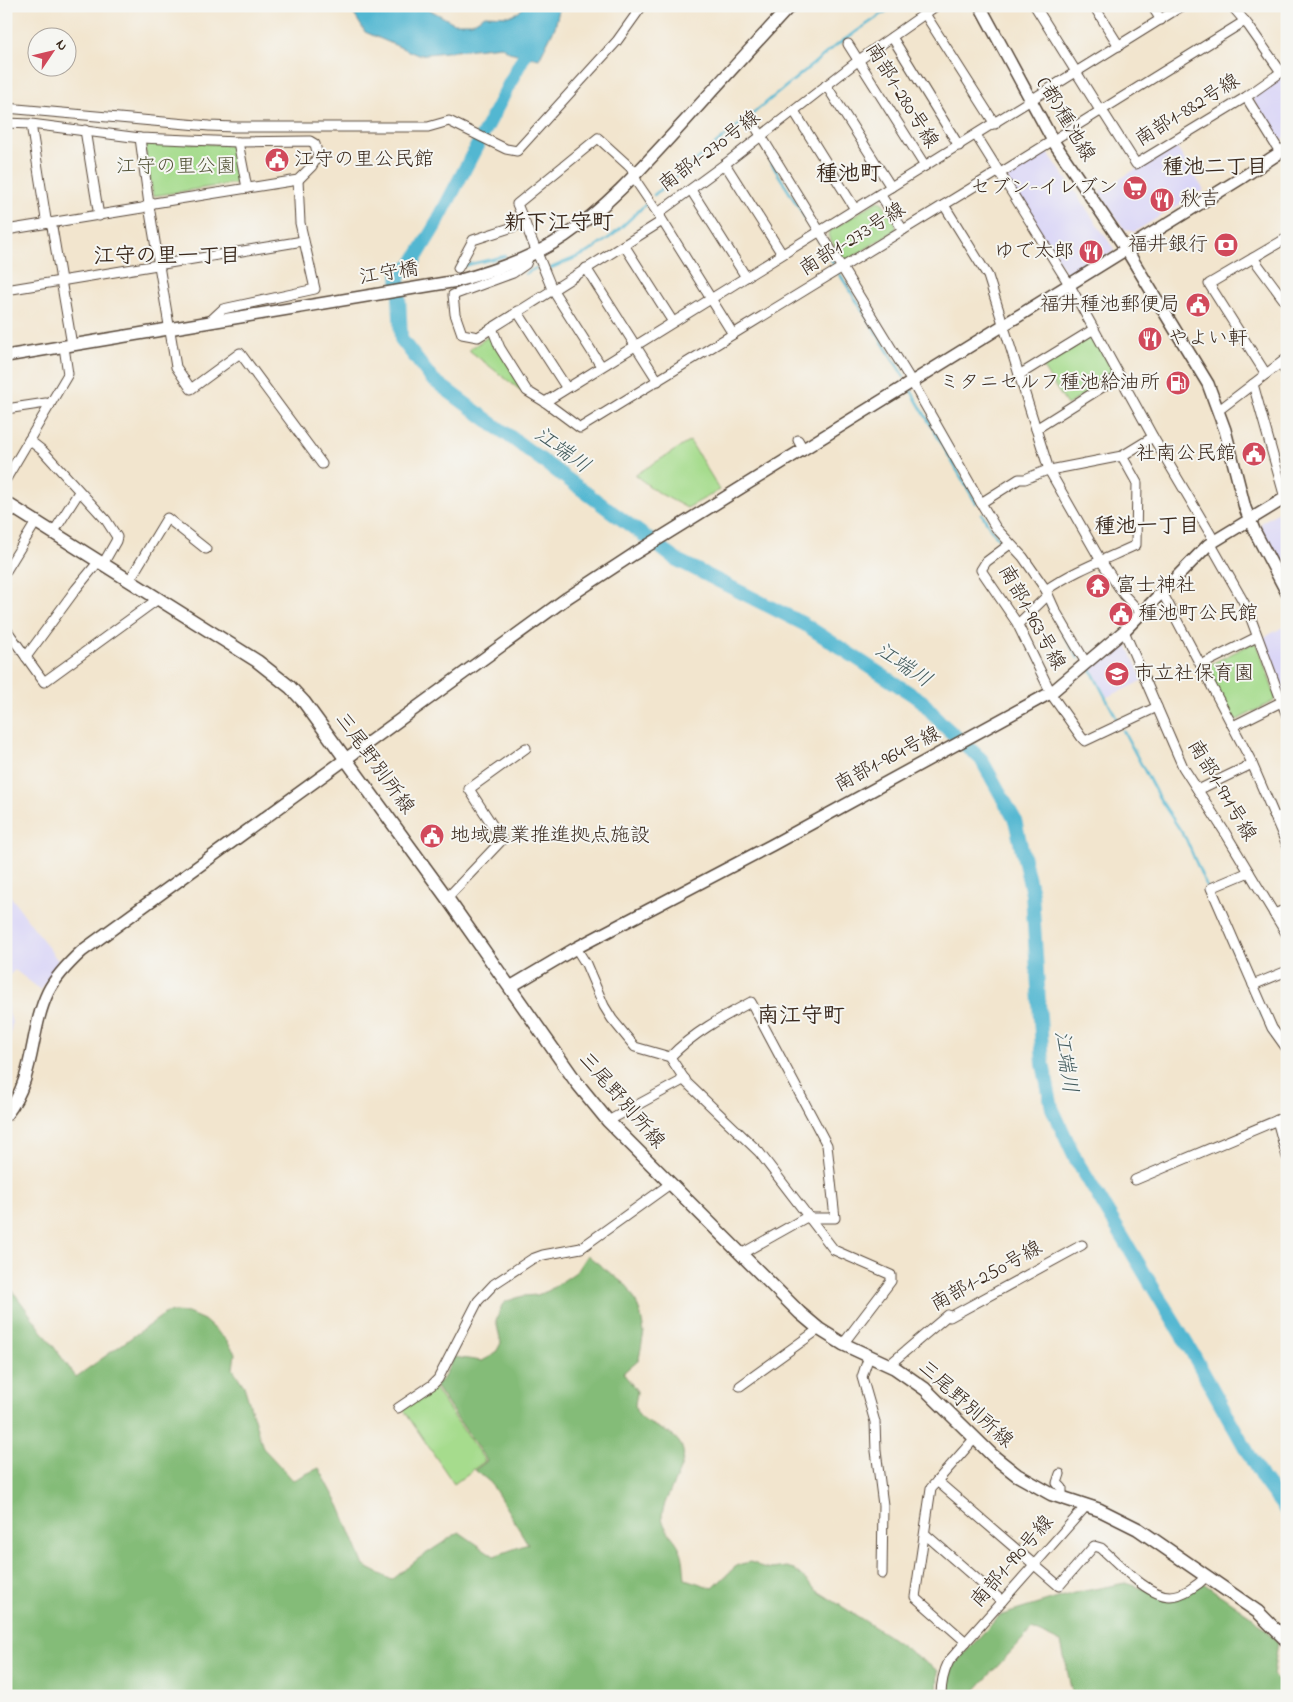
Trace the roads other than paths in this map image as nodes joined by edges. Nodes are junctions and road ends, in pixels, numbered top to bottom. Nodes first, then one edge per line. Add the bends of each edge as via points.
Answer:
1 (642, 6) edge
2 (790, 6) edge
3 (936, 6) edge
4 (980, 6) edge
5 (1035, 6) edge
6 (1094, 6) edge
7 (1152, 6) edge
8 (1182, 6) edge
9 (1232, 6) edge
10 (925, 14) junction
11 (1160, 20) junction
12 (1245, 21) junction
13 (892, 36) junction
14 (848, 44) dead end
15 (1119, 46) junction
16 (859, 60) junction
17 (1284, 70) edge
18 (1077, 72) junction
19 (826, 85) junction
20 (1246, 97) junction
21 (1031, 101) junction
22 (6, 108) edge
23 (794, 111) junction
24 (1101, 111) junction
25 (752, 121) dead end
26 (6, 124) edge
27 (31, 124) junction
28 (995, 124) junction
29 (85, 130) junction
30 (761, 136) junction
31 (976, 136) junction
32 (140, 138) junction
33 (1053, 141) junction
34 (238, 142) junction
35 (960, 146) junction
36 (1284, 150) edge
37 (725, 164) junction
38 (925, 166) junction
39 (998, 171) junction
40 (635, 176) junction
41 (298, 180) junction
42 (890, 187) junction
43 (247, 188) junction
44 (691, 190) junction
45 (880, 194) junction
46 (149, 205) junction
47 (944, 205) junction
48 (856, 209) junction
49 (99, 216) junction
50 (660, 218) junction
51 (49, 223) junction
52 (524, 223) junction
53 (6, 230) edge
54 (903, 230) junction
55 (820, 231) junction
56 (1287, 238) edge
57 (303, 240) junction
58 (624, 244) junction
59 (1126, 249) junction
60 (533, 254) junction
61 (782, 254) junction
62 (1253, 258) junction
63 (159, 265) junction
64 (842, 267) junction
65 (458, 268) dead end
66 (586, 268) junction
67 (746, 277) junction
68 (60, 280) junction
69 (1069, 284) junction
70 (552, 289) junction
71 (6, 290) edge
72 (711, 299) junction
73 (1287, 304) edge
74 (517, 311) junction
75 (673, 322) junction
76 (208, 323) junction
77 (1003, 325) junction
78 (169, 328) junction
79 (492, 328) junction
80 (1094, 330) junction
81 (732, 334) junction
82 (635, 345) junction
83 (68, 346) junction
84 (6, 356) edge
85 (1283, 361) edge
86 (601, 366) junction
87 (1287, 373) edge
88 (1266, 374) junction
89 (1019, 375) junction
90 (1120, 376) junction
91 (658, 380) junction
92 (912, 382) junction
93 (1253, 384) junction
94 (566, 388) junction
95 (545, 402) junction
96 (50, 405) junction
97 (6, 409) edge
98 (1219, 410) junction
99 (1036, 429) junction
100 (1153, 437) junction
101 (30, 440) junction
102 (1122, 456) junction
103 (322, 464) dead end
104 (1049, 470) junction
105 (6, 479) edge
106 (80, 492) junction
107 (1286, 497) edge
108 (6, 503) edge
109 (981, 503) junction
110 (1250, 519) junction
111 (36, 522) junction
112 (53, 533) junction
113 (1212, 542) junction
114 (1010, 544) junction
115 (206, 549) dead end
116 (1101, 561) junction
117 (101, 562) junction
118 (6, 571) edge
119 (129, 581) junction
120 (1162, 592) junction
121 (1047, 593) junction
122 (1287, 593) edge
123 (158, 599) junction
124 (1142, 614) junction
125 (1018, 624) junction
126 (6, 629) edge
127 (1124, 631) junction
128 (1257, 637) junction
129 (26, 656) junction
130 (1086, 662) junction
131 (1201, 665) junction
132 (1052, 692) junction
133 (1281, 702) junction
134 (1157, 708) junction
135 (1287, 716) edge
136 (1233, 726) junction
137 (526, 748) dead end
138 (346, 758) junction
139 (1252, 764) junction
140 (1198, 790) junction
141 (1287, 813) edge
142 (1276, 818) junction
143 (1287, 845) edge
144 (1249, 872) junction
145 (447, 898) junction
146 (1287, 909) edge
147 (1274, 914) junction
148 (1287, 935) edge
149 (576, 948) junction
150 (1287, 971) edge
151 (1253, 985) junction
152 (510, 987) junction
153 (1287, 1049) edge
154 (670, 1057) junction
155 (685, 1079) junction
156 (6, 1115) edge
157 (1287, 1116) edge
158 (1277, 1120) junction
159 (608, 1121) junction
160 (1287, 1157) edge
161 (1135, 1180) dead end
162 (670, 1184) junction
163 (809, 1218) junction
164 (1082, 1245) dead end
165 (741, 1254) junction
166 (820, 1329) junction
167 (843, 1344) junction
168 (869, 1356) junction
169 (889, 1365) junction
170 (740, 1386) dead end
171 (398, 1408) dead end
172 (975, 1438) junction
173 (937, 1481) junction
174 (1041, 1489) junction
175 (1062, 1498) junction
176 (1087, 1505) junction
177 (925, 1534) junction
178 (1034, 1565) junction
179 (882, 1574) dead end
180 (1207, 1576) junction
181 (1002, 1601) junction
182 (1287, 1641) edge
183 (966, 1642) junction
184 (941, 1696) edge

1 - 22 street via 617,41 517,151 506,149 448,121 428,127 209,126
2 - 40 street, 江守橋
3 - 10 street, 南部1-270号線
4 - 21 street, (都)種池線
5 - 18 street
6 - 15 street
7 - 11 street
8 - 11 street
9 - 12 street
10 - 13 street, 南部1-270号線
10 - 28 street
11 - 15 street
12 - 17 street
12 - 24 street, 南部1-273号線
13 - 16 street, 南部1-270号線
13 - 35 street
14 - 16 street, 南部1-280号線
15 - 18 street
16 - 19 street, 南部1-270号線
16 - 38 street, 南部1-280号線
17 - 20 street, 南部1-882号線
18 - 21 street
18 - 24 street
19 - 23 street, 南部1-270号線
19 - 42 street
20 - 24 street, 南部1-882号線 via 1136,164
20 - 36 street
21 - 28 street
21 - 33 street, (都)種池線
23 - 30 street, 南部1-270号線
23 - 48 street
24 - 33 street, 南部1-273号線
25 - 30 street
26 - 27 street
27 - 29 street
27 - 51 street
28 - 31 street
29 - 32 street
29 - 49 street
30 - 37 street, 南部1-270号線
30 - 55 street
31 - 35 street
31 - 39 street
32 - 34 street
32 - 46 street
33 - 39 street, 南部1-273号線
33 - 59 street, (都)種池線
34 - 41 street via 310,141 315,144 318,156
34 - 43 street
35 - 38 street
36 - 59 street
37 - 44 street, 南部1-270号線
37 - 61 street
38 - 42 street
39 - 47 street, 南部1-273号線
39 - 69 street
40 - 50 street
40 - 52 street via 631,168 598,138 517,204
40 - 60 street, 江守橋 via 588,219
41 - 43 street
41 - 57 street
42 - 45 street
43 - 46 street
44 - 50 street, 南部1-270号線 via 661,210
44 - 67 street
45 - 48 street
45 - 54 street
46 - 49 street
46 - 63 street
47 - 54 street, 南部1-273号線
47 - 77 street via 988,276
48 - 55 street
49 - 51 street
50 - 58 street, 南部1-270号線 via 659,223
50 - 72 street
51 - 53 street
51 - 68 street
52 - 60 street
52 - 65 street via 473,240
54 - 64 street, 南部1-273号線
55 - 61 street
55 - 64 street
56 - 62 street
57 - 63 street
57 - 76 street via 315,289 223,310
58 - 66 street, 南部1-270号線
58 - 75 street
59 - 69 street
59 - 98 street, (都)種池線 via 1208,384
60 - 70 street
60 - 76 street, 江守橋 via 492,272 457,282
60 - 79 street, 南部1-270号線 via 513,273 453,295 462,334 478,337
61 - 67 street
62 - 73 street
62 - 88 street via 1209,284
63 - 68 street
63 - 78 street
64 - 81 street, 南部1-273号線
64 - 92 street
66 - 70 street, 南部1-270号線
66 - 82 street
67 - 72 street
68 - 71 street
68 - 83 street
69 - 77 street
69 - 80 street
70 - 74 street, 南部1-270号線
70 - 86 street
72 - 75 street
72 - 81 street
74 - 79 street, 南部1-270号線
74 - 94 street
75 - 82 street
76 - 78 street, 江守橋
77 - 89 street
77 - 92 street
78 - 83 street, 江守橋
78 - 103 street via 176,367 191,389 240,353
79 - 95 street, 南部1-273号線 via 500,348 527,391
80 - 89 street
80 - 90 street
81 - 91 street, 南部1-273号線
82 - 86 street
82 - 91 street
83 - 84 street, 江守橋
83 - 96 street via 68,374
85 - 87 street
85 - 88 street
86 - 94 street
88 - 93 street
89 - 99 street
90 - 99 street
90 - 100 street
91 - 95 street, 南部1-273号線 via 580,428
92 - 109 street
92 - 138 street via 800,445 634,554
93 - 98 street
93 - 107 street
94 - 95 street
96 - 97 street
96 - 101 street
98 - 110 street, (都)種池線
99 - 104 street
100 - 102 street
100 - 113 street
101 - 105 street
101 - 106 street
102 - 104 street
102 - 116 street via 1137,483 1136,545
104 - 109 street via 1019,479
104 - 116 street
106 - 112 street
106 - 117 street via 117,537
107 - 110 street, 南部1-964号線
108 - 111 main road, 三尾野別所線
109 - 114 street
110 - 113 street, 南部1-964号線
110 - 122 street, (都)種池線
111 - 112 main road, 三尾野別所線
111 - 118 street
112 - 117 main road, 三尾野別所線
113 - 120 street, 南部1-964号線
113 - 128 street via 1247,608
114 - 121 street
114 - 125 street, 南部1-963号線 via 986,562 981,570
115 - 119 street via 167,518
116 - 121 street via 1058,582
116 - 124 street via 1124,595
117 - 119 main road, 三尾野別所線
117 - 129 street via 76,589
119 - 123 main road, 三尾野別所線
120 - 124 street, 南部1-964号線
120 - 131 street
121 - 125 street
121 - 130 street
123 - 129 street via 44,682
123 - 138 main road, 三尾野別所線 via 277,676 304,702
124 - 127 street, 南部1-964号線
125 - 132 street, 南部1-963号線
126 - 129 street
127 - 130 street, 南部1-964号線
127 - 134 street, 南部1-971号線
128 - 131 street
128 - 133 street
130 - 132 street, 南部1-964号線
131 - 136 street
132 - 134 street, 南部1-963号線 via 1085,742
132 - 149 street, 南部1-964号線
133 - 135 street
133 - 136 street
134 - 140 street, 南部1-971号線 via 1183,767
136 - 139 street
137 - 145 street via 469,789 502,840
138 - 145 main road, 三尾野別所線
138 - 156 street via 66,966 44,1001 26,1078 17,1100
139 - 140 street
139 - 142 street
140 - 144 street, 南部1-971号線
141 - 142 street
142 - 143 street
144 - 147 street, 南部1-971号線
144 - 151 street via 1212,888
145 - 152 main road, 三尾野別所線
146 - 147 street
147 - 148 street, 南部1-971号線
149 - 152 street, 南部1-964号線
149 - 154 street via 604,1006 635,1047
150 - 151 street
151 - 153 street via 1272,1028
152 - 159 main road, 三尾野別所線 via 577,1083
154 - 155 street
154 - 163 street via 707,1026 751,1002 827,1145 835,1218
155 - 159 street
155 - 163 street via 759,1152
157 - 158 street
158 - 160 street
158 - 161 street
159 - 162 main road, 三尾野別所線
162 - 165 main road, 三尾野別所線
162 - 171 street via 581,1248 532,1259 494,1284 478,1301 438,1379
163 - 165 street
163 - 167 street via 834,1250 891,1275 891,1281
164 - 169 street, 南部1-250号線 via 950,1317 948,1315
165 - 166 main road, 三尾野別所線
166 - 167 main road, 三尾野別所線
166 - 170 street
167 - 168 main road, 三尾野別所線
168 - 169 main road, 三尾野別所線
168 - 179 street via 862,1377 875,1422 883,1504
169 - 172 main road, 三尾野別所線 via 925,1389
172 - 173 street
172 - 174 main road, 三尾野別所線 via 1006,1467
173 - 177 street via 931,1488
173 - 178 street
174 - 175 main road, 三尾野別所線
174 - 175 street via 1059,1476 1057,1482 1062,1488
175 - 176 main road, 三尾野別所線
176 - 178 street, 南部1-990号線
176 - 180 main road, 三尾野別所線 via 1138,1529
177 - 181 street
177 - 183 street via 915,1598
178 - 180 street via 1059,1586 1094,1546 1101,1548 1142,1584 1170,1596 1195,1586
178 - 181 street, 南部1-990号線
180 - 182 main road, 三尾野別所線 via 1258,1612
181 - 183 street, 南部1-990号線
183 - 184 street, 南部1-990号線 via 944,1671

